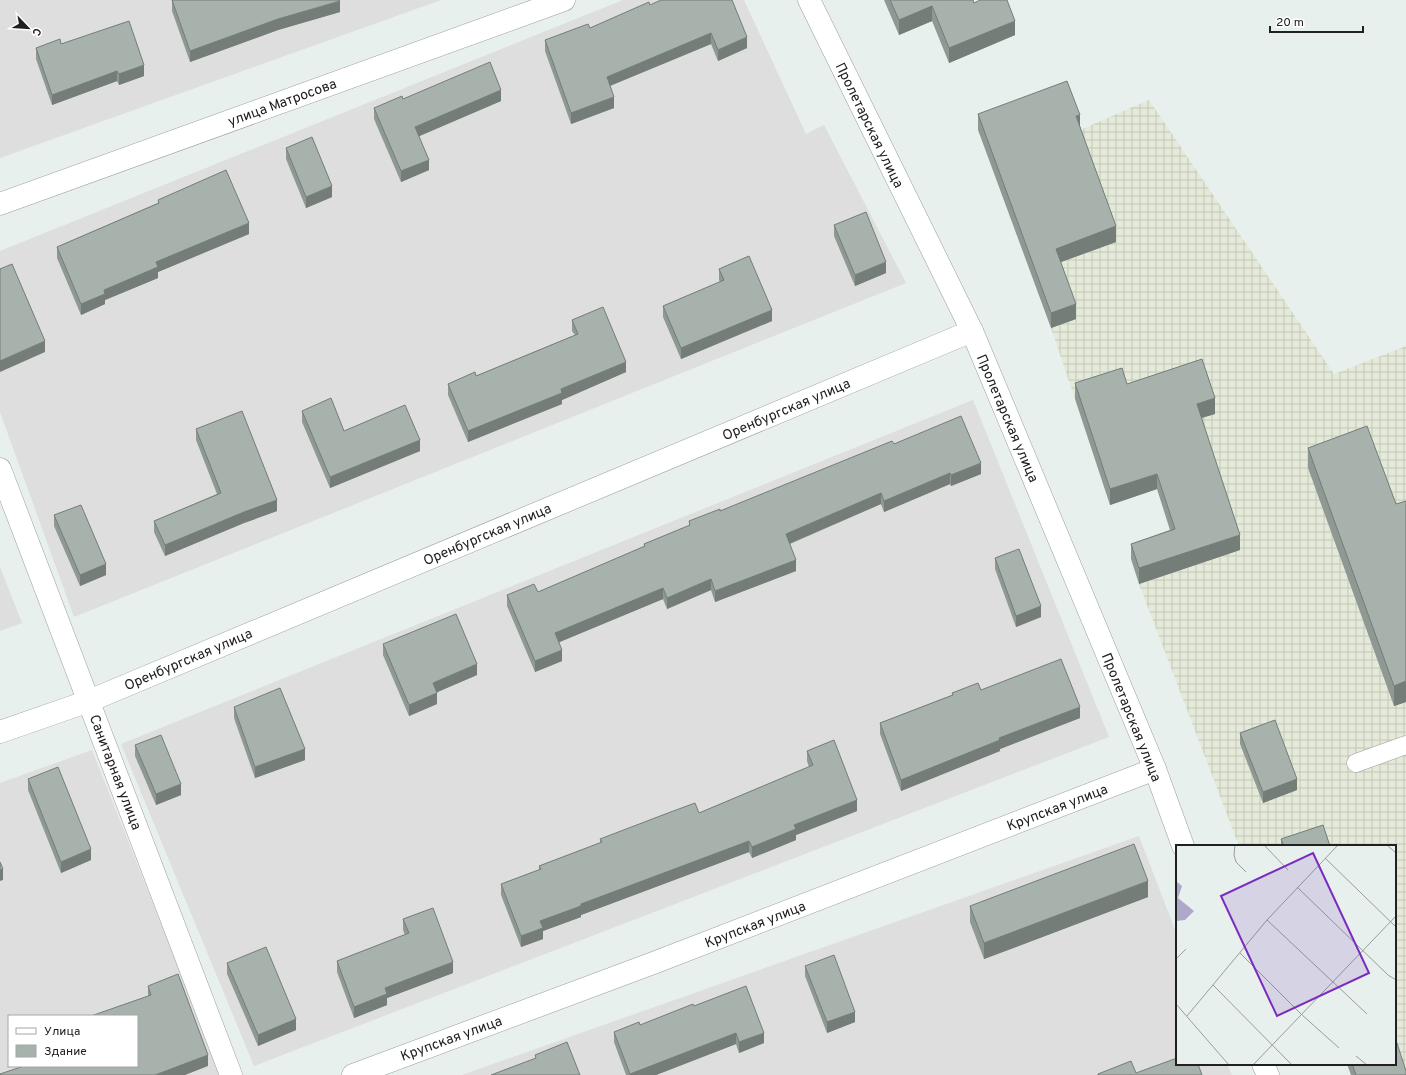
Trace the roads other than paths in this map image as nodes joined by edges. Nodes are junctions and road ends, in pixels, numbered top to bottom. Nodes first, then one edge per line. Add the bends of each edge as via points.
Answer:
1 (564, 0) edge
2 (809, 0) edge
3 (0, 204) edge
4 (972, 331) junction
5 (0, 469) edge
6 (89, 701) junction
7 (0, 732) edge
8 (1406, 745) edge
9 (1356, 763) dead end
10 (1155, 769) junction
11 (1183, 845) edge
12 (1264, 1065) edge
13 (231, 1075) edge
14 (353, 1075) edge
15 (1268, 1075) edge

1 - 3 street, улица Матросова
2 - 4 street, Пролетарская улица
4 - 6 street, Оренбургская улица
4 - 10 street, Пролетарская улица
5 - 6 street, Санитарная улица
6 - 7 street, Оренбургская улица
6 - 13 street, Санитарная улица
8 - 9 lane
10 - 11 street, Пролетарская улица
10 - 14 street, Крупская улица via 656,962
12 - 15 street

